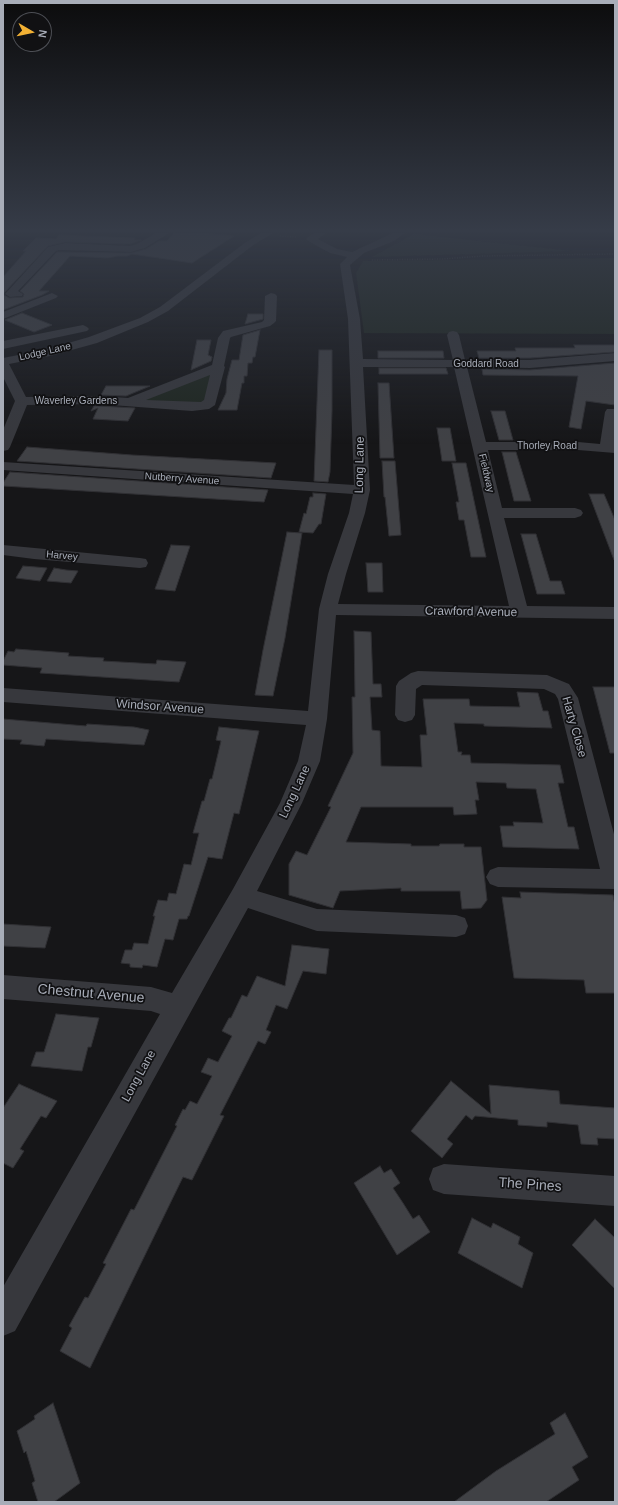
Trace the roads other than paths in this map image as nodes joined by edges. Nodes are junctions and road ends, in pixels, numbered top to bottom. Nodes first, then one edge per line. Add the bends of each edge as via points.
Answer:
1 (39, 303) edge
2 (172, 303) edge
3 (271, 303) edge
4 (351, 303) edge
5 (164, 309) junction
6 (5, 322) edge
7 (22, 331) dead end
8 (453, 335) dead end
9 (40, 338) junction
10 (3, 345) edge
11 (615, 357) edge
12 (3, 363) edge
13 (357, 363) junction
14 (459, 364) junction
15 (218, 367) junction
16 (22, 401) junction
17 (129, 402) junction
18 (612, 412) dead end
19 (480, 446) junction
20 (3, 447) edge
21 (611, 449) edge
22 (3, 466) edge
23 (362, 490) junction
24 (495, 513) junction
25 (575, 513) dead end
26 (3, 550) edge
27 (140, 563) dead end
28 (328, 609) junction
29 (519, 612) junction
30 (615, 613) edge
31 (3, 695) edge
32 (405, 715) dead end
33 (317, 719) junction
34 (498, 877) dead end
35 (614, 879) edge
36 (242, 896) junction
37 (456, 926) dead end
38 (3, 987) edge
39 (178, 1007) junction
40 (444, 1179) dead end
41 (615, 1191) edge
42 (3, 1319) edge

1 - 6 street
2 - 5 street, Lodge Lane
3 - 15 street, Waverley Gardens via 270,321 266,324 227,334
4 - 13 street, Long Lane
5 - 9 street via 142,308 96,326
5 - 12 street, Lodge Lane via 144,320 93,340
7 - 9 street
8 - 14 street, Fieldway
9 - 10 street
11 - 14 street, Goddard Road via 552,363
12 - 16 street
13 - 14 street, Goddard Road
13 - 23 street, Long Lane
14 - 19 street, Fieldway
15 - 17 street, Waverley Gardens
15 - 17 street, Waverley Gardens via 210,402 204,406
16 - 17 street, Waverley Gardens
16 - 20 street
18 - 21 street
19 - 21 street, Thorley Road via 578,446
19 - 24 street, Fieldway
22 - 23 street, Nutberry Avenue
23 - 28 street, Long Lane
24 - 25 street
24 - 29 street, Fieldway
26 - 27 street, Harvey via 118,567
28 - 29 street, Crawford Avenue
28 - 33 street, Long Lane
29 - 30 street, Crawford Avenue
31 - 33 street, Windsor Avenue
32 - 35 street, Harty Close via 406,686 418,678 547,682 562,689 568,698
33 - 36 street, Long Lane via 311,754 300,782
34 - 35 street, Harty Close
36 - 37 street via 317,920
36 - 39 street, Long Lane
38 - 39 street, Chestnut Avenue via 152,999
39 - 42 street, Long Lane
40 - 41 street, The Pines

